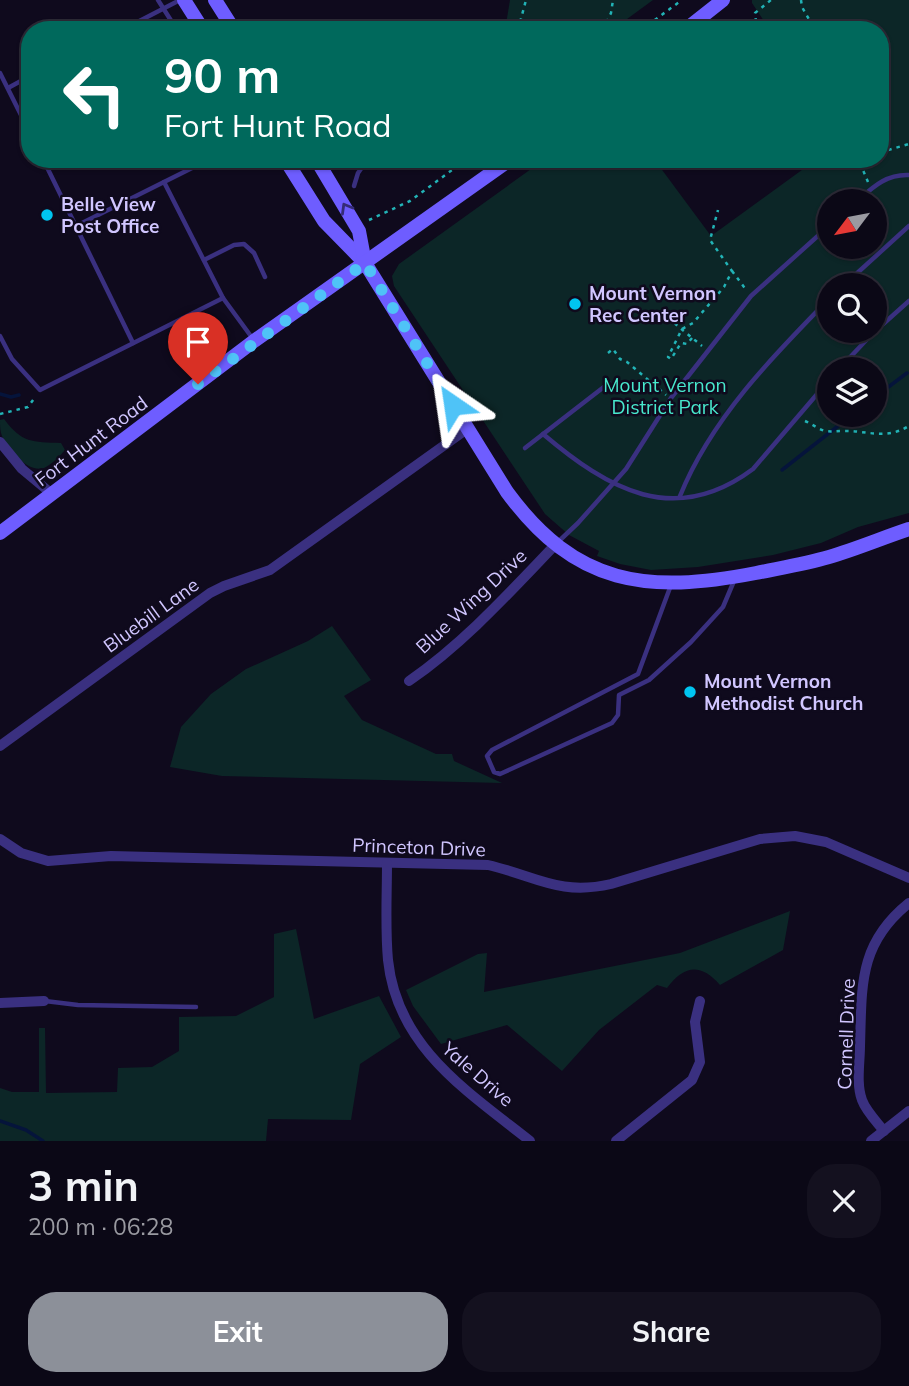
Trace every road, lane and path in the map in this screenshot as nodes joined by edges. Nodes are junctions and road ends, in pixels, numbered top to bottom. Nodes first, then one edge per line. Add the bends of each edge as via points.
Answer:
1 (158, 0) edge
2 (182, 0) edge
3 (215, 0) edge
4 (526, 0) edge
5 (613, 0) edge
6 (682, 0) edge
7 (723, 0) edge
8 (771, 0) edge
9 (801, 0) edge
10 (164, 9) junction
11 (140, 21) edge
12 (171, 21) edge
13 (197, 21) edge
14 (228, 21) edge
15 (520, 21) edge
16 (607, 21) edge
17 (653, 21) edge
18 (696, 21) edge
19 (756, 21) edge
20 (811, 21) edge
21 (0, 73) edge
22 (21, 81) edge
23 (8, 88) junction
24 (21, 115) edge
25 (909, 144) edge
26 (889, 150) edge
27 (47, 168) edge
28 (192, 168) edge
29 (291, 168) edge
30 (321, 168) edge
31 (362, 168) edge
32 (455, 168) edge
33 (498, 168) edge
34 (865, 168) edge
35 (909, 175) edge
36 (164, 182) junction
37 (354, 186) dead end
38 (870, 189) joint
39 (718, 210) dead end
40 (75, 226) junction
41 (909, 226) edge
42 (357, 228) junction
43 (817, 238) edge
44 (204, 260) junction
45 (365, 263) junction
46 (732, 271) junction
47 (857, 273) edge
48 (265, 277) dead end
49 (751, 296) junction
50 (223, 298) junction
51 (909, 301) edge
52 (817, 312) edge
53 (668, 318) dead end
54 (682, 329) junction
55 (0, 336) edge
56 (692, 338) junction
57 (254, 341) junction
58 (133, 343) junction
59 (708, 351) junction
60 (608, 353) dead end
61 (850, 357) edge
62 (609, 383) dead end
63 (40, 390) junction
64 (817, 394) edge
65 (671, 398) junction
66 (0, 414) edge
67 (798, 416) junction
68 (467, 429) junction
69 (909, 429) edge
70 (543, 433) junction
71 (0, 442) edge
72 (525, 448) dead end
73 (612, 484) junction
74 (52, 494) junction
75 (680, 496) junction
76 (909, 529) edge
77 (0, 533) edge
78 (555, 545) junction
79 (736, 577) junction
80 (671, 584) junction
81 (409, 681) dead end
82 (0, 746) edge
83 (0, 839) edge
84 (387, 863) junction
85 (909, 878) edge
86 (909, 903) edge
87 (44, 1001) joint
88 (700, 1001) dead end
89 (0, 1003) edge
90 (196, 1007) dead end
91 (909, 1111) edge
92 (884, 1131) junction
93 (530, 1141) edge
94 (616, 1141) edge
95 (871, 1141) edge

1 - 10 lane
2 - 10 lane
2 - 13 main road
3 - 14 main road
4 - 15 path
5 - 16 path
6 - 17 path
7 - 18 main road
8 - 19 path via 755,13
9 - 20 path
10 - 11 lane
10 - 12 lane
21 - 23 lane
22 - 23 lane
23 - 24 lane
25 - 26 path
27 - 40 lane
28 - 36 lane
29 - 45 main road via 324,221
42 -> 30 main road
31 - 37 lane
32 - 42 path via 411,201
33 - 45 main road, Fort Hunt Road
34 - 38 path
35 - 38 lane via 884,179
36 - 40 lane
36 - 44 lane
39 - 46 path via 710,240
40 - 58 lane
41 - 47 lane
42 - 45 main road
43 - 49 lane
44 - 48 lane via 244,244 254,253
44 - 50 lane
45 - 57 main road, Fort Hunt Road
45 - 68 main road
46 - 49 path
46 - 54 path via 694,323
49 - 59 lane
50 - 57 lane
50 - 58 lane
51 - 61 lane
52 - 75 lane via 755,379 699,455
53 - 54 path
54 - 56 path
54 - 56 path via 668,357
55 - 63 lane via 12,359
56 - 59 path
57 - 74 main road, Fort Hunt Road
58 - 63 lane
59 - 65 lane
60 - 65 path via 613,349
62 - 70 lane
63 - 66 path via 28,407
64 - 67 lane
65 - 73 lane
67 - 69 path via 834,432 877,435
67 - 75 lane via 737,481 710,492
68 - 78 main road via 525,516
68 - 82 street, Bluebill Lane via 270,570 210,593
70 - 72 lane
70 - 73 lane
71 - 74 street via 22,469
73 - 75 lane via 647,495
73 - 78 lane
74 - 77 main road, Fort Hunt Road
76 - 79 main road via 831,557
78 - 80 main road via 613,575
78 - 81 street, Blue Wing Drive via 497,606
79 - 80 main road
79 - 80 lane via 723,607 691,642 649,680 619,695 618,715 612,723 500,774 494,772 487,756 492,750 638,674
83 - 84 street, Princeton Drive via 20,853 48,861 111,856
84 - 85 street, Princeton Drive via 488,865 553,886 587,888 760,839 794,836 826,842
84 - 93 street, Yale Drive via 388,961 404,1016 439,1066
86 - 92 street, Cornell Drive via 879,934 863,981 860,1092
87 - 89 street
87 - 90 lane
88 - 94 street via 695,1022 700,1062 692,1080
91 - 92 street
92 - 95 street

